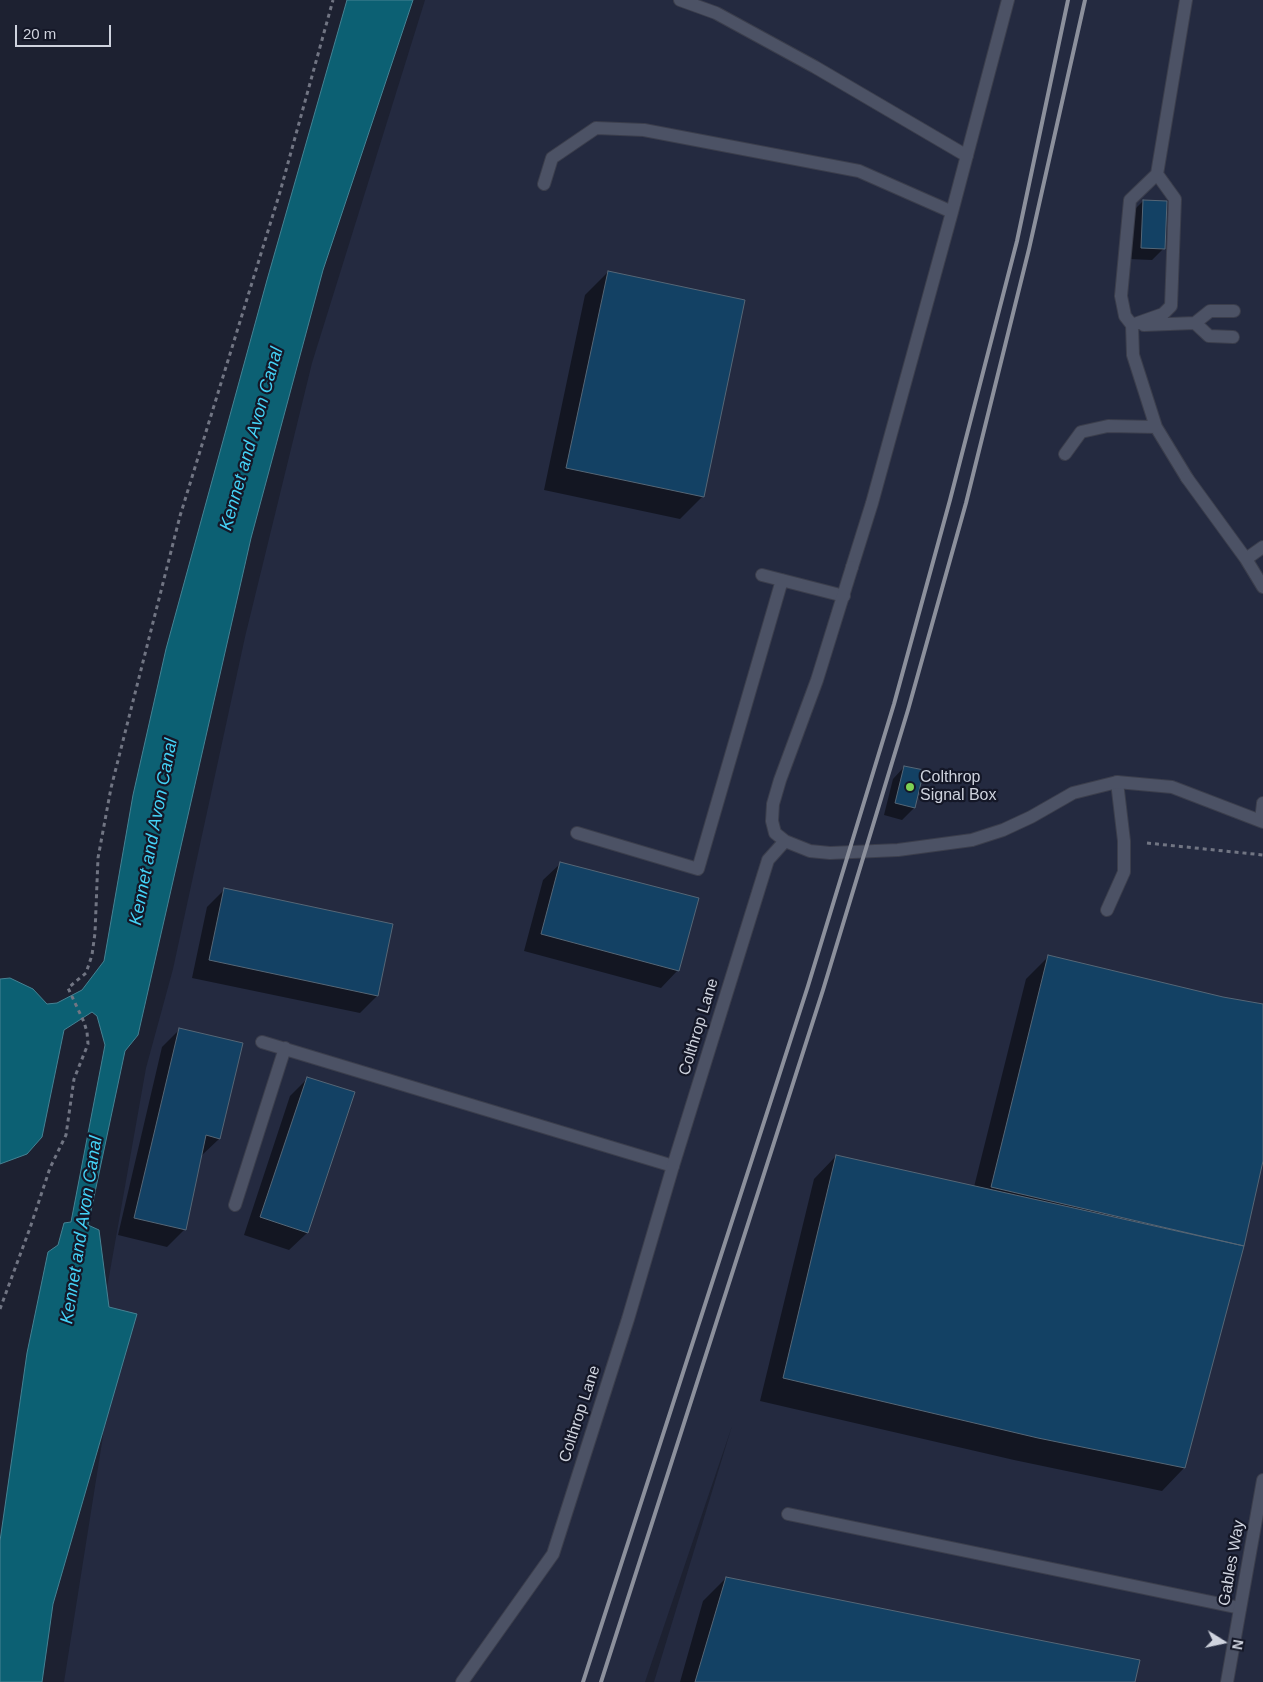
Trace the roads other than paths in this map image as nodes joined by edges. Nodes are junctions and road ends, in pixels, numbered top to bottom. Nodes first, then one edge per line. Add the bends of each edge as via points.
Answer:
1 (680, 0) edge
2 (1008, 0) edge
3 (1186, 0) edge
4 (967, 156) junction
5 (1157, 174) junction
6 (544, 184) dead end
7 (952, 212) junction
8 (1234, 311) dead end
9 (1195, 322) junction
10 (1132, 325) junction
11 (1233, 337) dead end
12 (1156, 427) junction
13 (1065, 454) dead end
14 (1263, 547) edge
15 (1246, 559) junction
16 (762, 575) dead end
17 (782, 580) junction
18 (1263, 587) edge
19 (844, 596) junction
20 (1117, 782) junction
21 (1263, 803) edge
22 (1262, 822) edge
23 (577, 833) dead end
24 (785, 841) junction
25 (1107, 910) dead end
26 (262, 1042) dead end
27 (285, 1048) junction
28 (672, 1166) junction
29 (235, 1205) dead end
30 (1263, 1480) edge
31 (788, 1514) dead end
32 (1240, 1608) junction
33 (462, 1682) edge
34 (1226, 1682) edge

1 - 4 street via 716,13
2 - 4 street
3 - 5 street
4 - 7 street
5 - 10 street via 1130,200 1121,296 1125,316
5 - 10 street via 1175,199 1171,306 1163,314
6 - 7 street via 552,158 596,128 644,130 859,171
7 - 19 street
8 - 9 street via 1210,311
9 - 10 street
9 - 11 street via 1209,336
10 - 12 street via 1133,355
12 - 13 street via 1108,426 1081,432
12 - 15 street via 1187,478
14 - 15 street
15 - 18 street
16 - 17 street
17 - 19 street
17 - 23 street via 698,869
19 - 24 street via 773,804 775,832
20 - 22 street via 1172,787
20 - 24 street via 1073,793 1024,821 972,840 906,849 830,853 810,851
20 - 25 street via 1124,872
21 - 22 street
24 - 28 street, Colthrop Lane via 768,860
26 - 27 street
27 - 28 street
27 - 29 street
28 - 33 street, Colthrop Lane via 628,1319 553,1554
30 - 32 street, Gables Way
31 - 32 street
32 - 34 street, Gables Way

